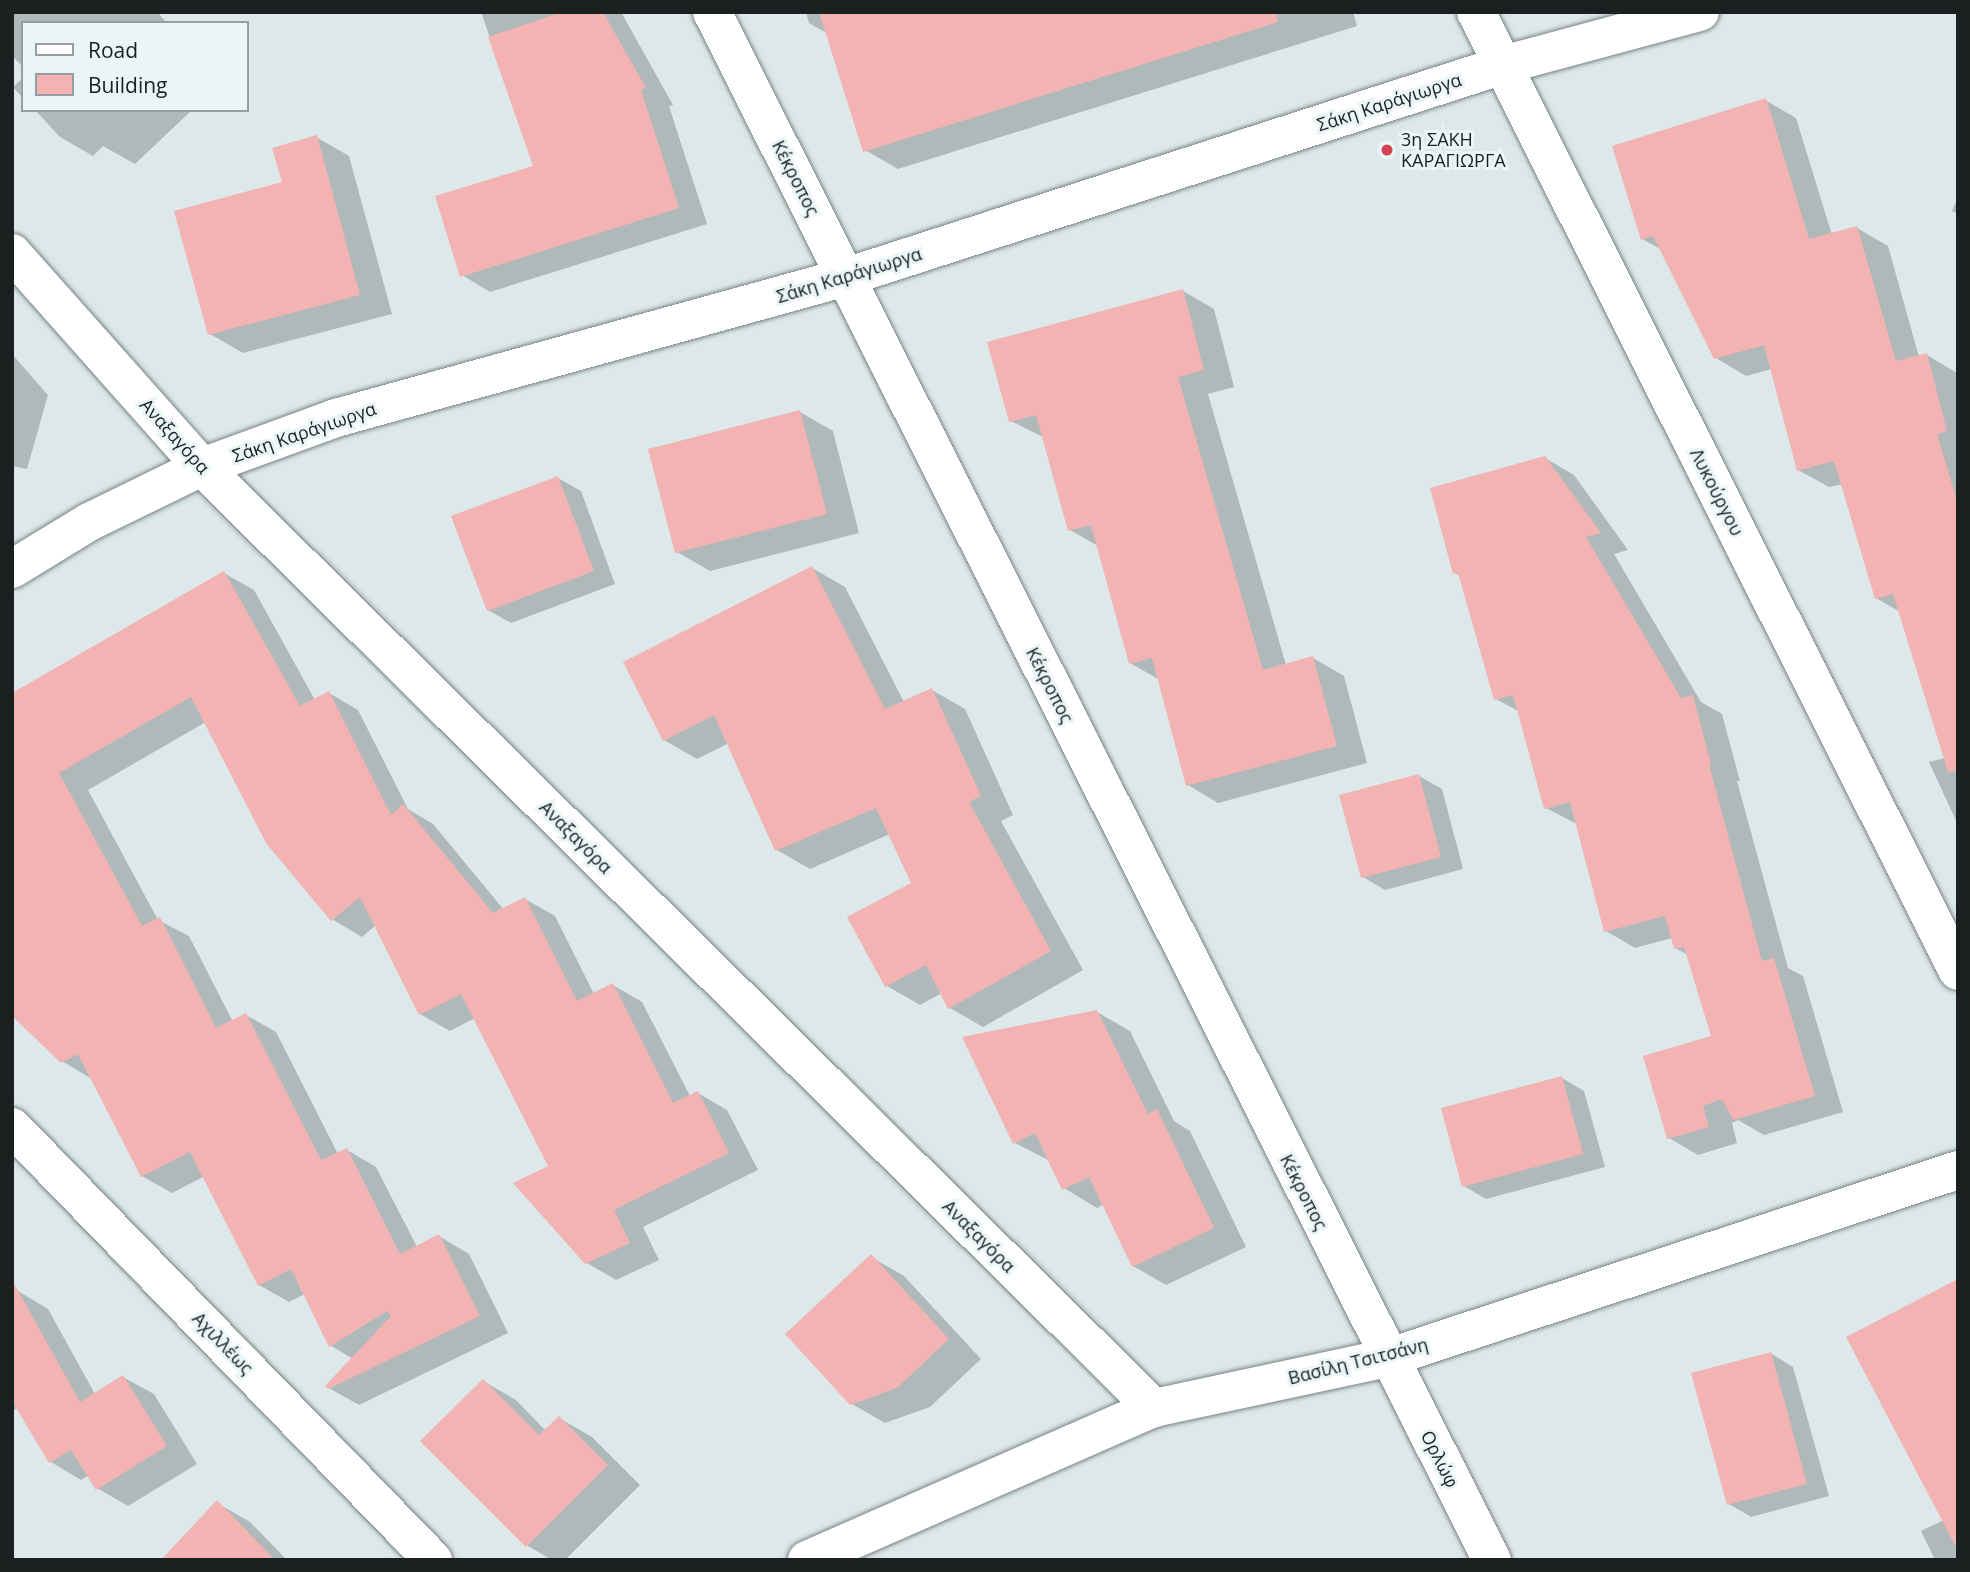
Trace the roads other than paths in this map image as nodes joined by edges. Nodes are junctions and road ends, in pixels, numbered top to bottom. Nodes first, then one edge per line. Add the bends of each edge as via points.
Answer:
1 (712, 12) edge
2 (1476, 12) edge
3 (1700, 12) edge
4 (1503, 65) junction
5 (12, 253) edge
6 (846, 278) junction
7 (202, 467) junction
8 (12, 569) edge
9 (1958, 971) edge
10 (12, 1127) edge
11 (1958, 1170) edge
12 (1387, 1357) junction
13 (1154, 1408) junction
14 (433, 1560) edge
15 (807, 1560) edge
16 (1492, 1560) edge

1 - 6 street, Κέκροπος
2 - 4 street, Λυκούργου
3 - 4 street, Σάκη Καράγιωργα
4 - 6 street, Σάκη Καράγιωργα
4 - 9 street, Λυκούργου
5 - 7 street, Αναξαγόρα
6 - 7 street, Σάκη Καράγιωργα via 336,418
6 - 12 street, Κέκροπος
7 - 8 street, Σάκη Καράγιωργα via 89,522
7 - 13 street, Αναξαγόρα
10 - 14 street, Αχιλλέως
11 - 12 street, Βασίλη Τσιτσάνη
12 - 13 street, Βασίλη Τσιτσάνη
12 - 16 street, Ορλώφ
13 - 15 street, Βασίλη Τσιτσάνη

